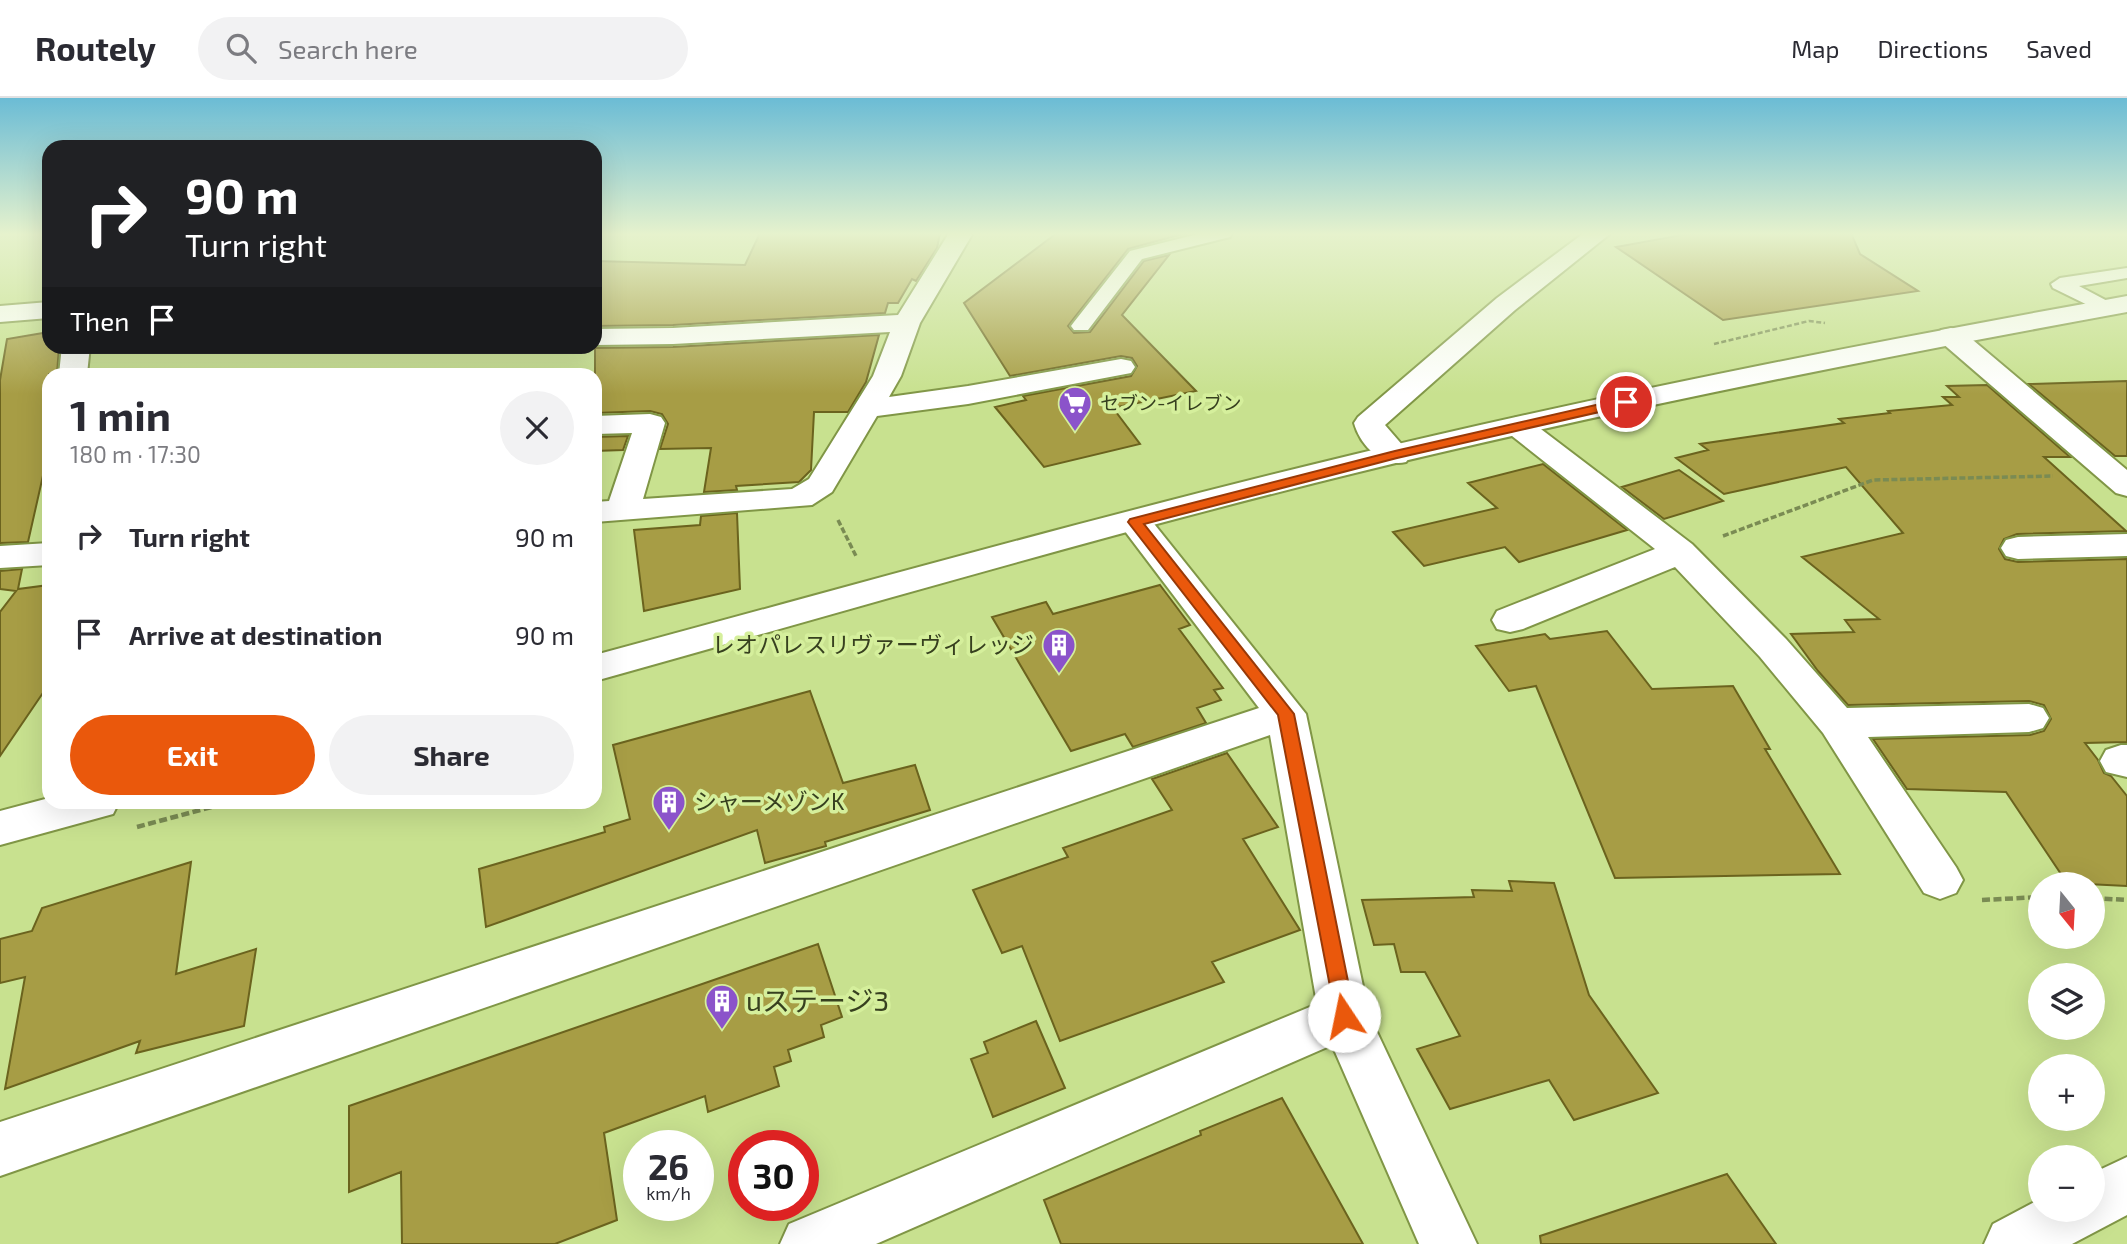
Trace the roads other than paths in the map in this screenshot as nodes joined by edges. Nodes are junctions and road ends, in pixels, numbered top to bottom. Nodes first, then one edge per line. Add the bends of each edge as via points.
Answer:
1 (928, 286) edge
2 (1112, 286) edge
3 (1529, 286) edge
4 (2066, 286) edge
5 (2116, 306) edge
6 (42, 311) edge
7 (0, 314) edge
8 (906, 323) junction
9 (1081, 326) dead end
10 (1951, 336) junction
11 (602, 337) edge
12 (1121, 367) dead end
13 (867, 410) junction
14 (602, 425) edge
15 (1518, 426) junction
16 (1395, 455) junction
17 (2120, 481) edge
18 (609, 511) edge
19 (1135, 522) junction
20 (2127, 545) edge
21 (2018, 548) dead end
22 (1680, 552) junction
23 (42, 554) edge
24 (0, 557) edge
25 (1510, 620) dead end
26 (602, 666) edge
27 (1286, 714) junction
28 (2029, 718) dead end
29 (1837, 723) junction
30 (72, 809) edge
31 (0, 828) edge
32 (1940, 880) dead end
33 (1344, 1016) junction
34 (0, 1149) edge
35 (2127, 1185) edge
36 (2105, 1197) edge
37 (2055, 1222) edge
38 (808, 1244) edge
39 (1448, 1244) edge
40 (2013, 1244) edge

1 - 8 street
2 - 9 lane
3 - 16 street via 1369,423 1372,433
4 - 5 lane
5 - 10 street
6 - 7 street
8 - 11 street
8 - 13 street via 887,376
10 - 15 street
10 - 17 street
12 - 13 street
13 - 18 street via 821,485 800,498
14 - 18 street via 650,423
15 - 16 street
15 - 22 street
16 - 19 street
19 - 26 street
19 - 27 street
20 - 21 street
22 - 25 street
22 - 29 street via 1773,648
23 - 24 street
27 - 33 street
27 - 34 street
28 - 29 street
29 - 32 street
30 - 31 street
33 - 38 street
33 - 39 street
35 - 36 street
37 - 40 street

